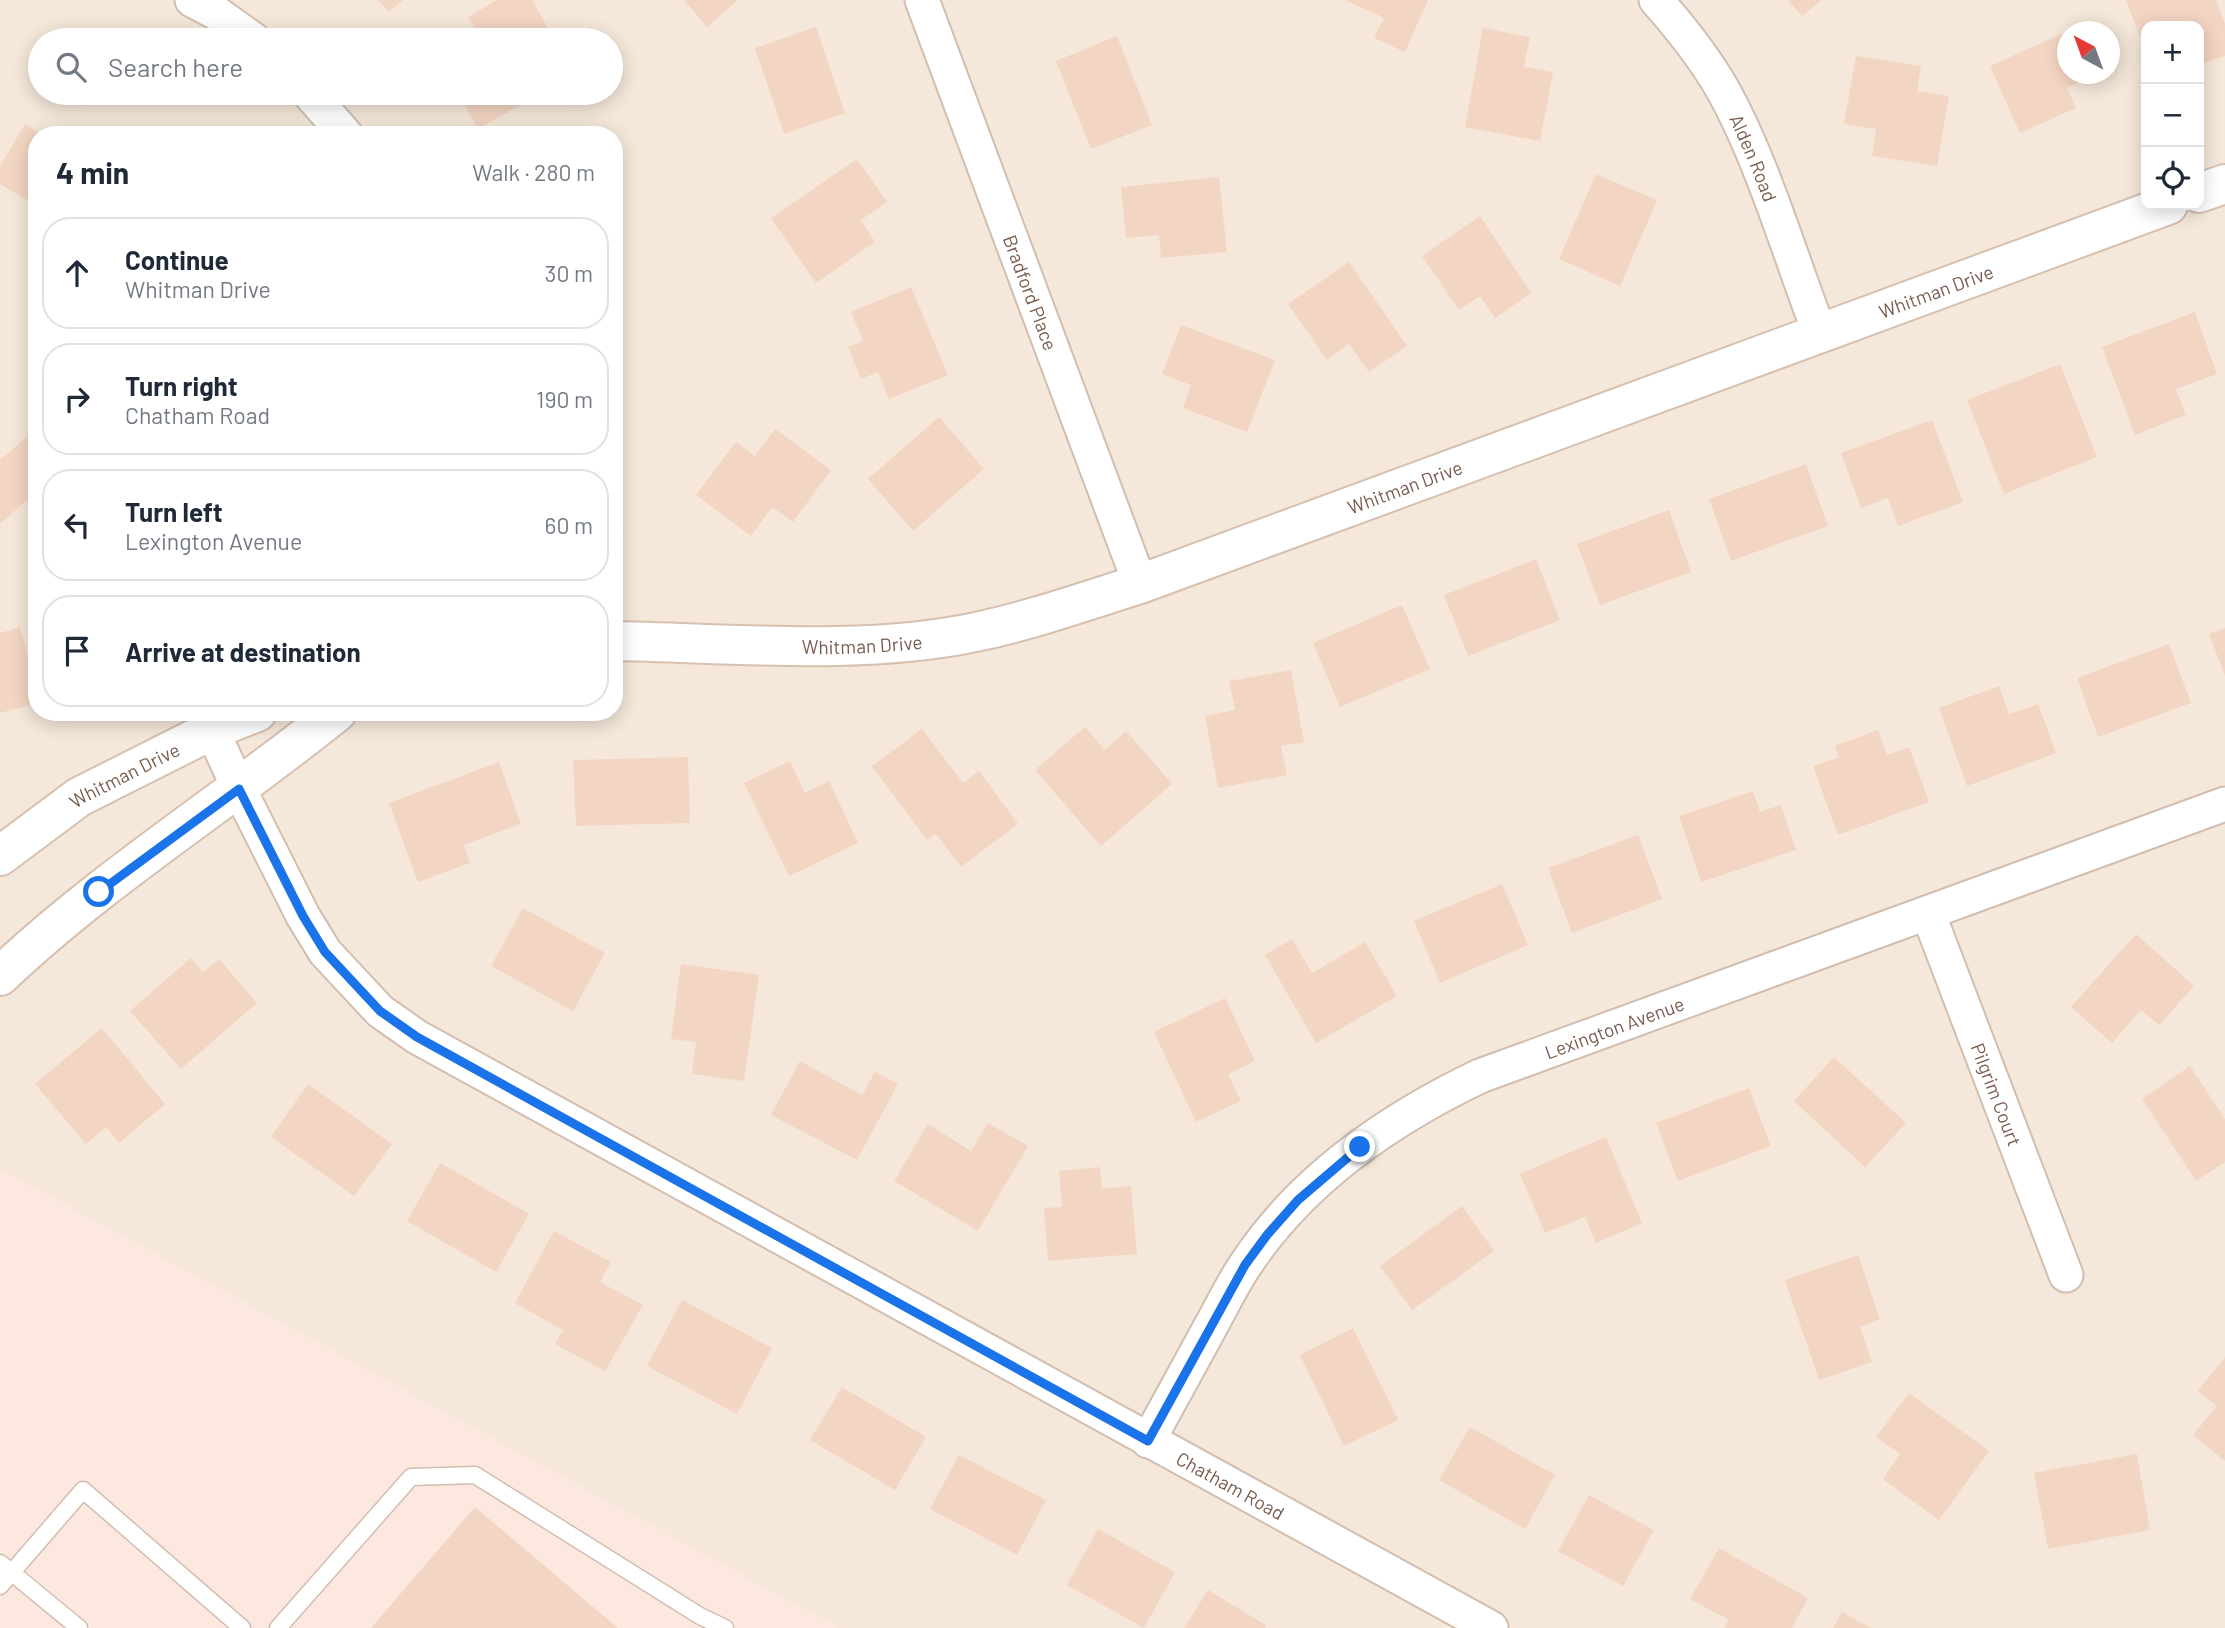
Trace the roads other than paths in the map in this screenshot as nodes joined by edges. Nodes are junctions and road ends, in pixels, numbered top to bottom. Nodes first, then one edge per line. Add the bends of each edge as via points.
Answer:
1 (192, 0) edge
2 (922, 0) edge
3 (1656, 0) edge
4 (237, 28) edge
5 (320, 105) edge
6 (338, 126) edge
7 (2225, 184) edge
8 (2204, 191) edge
9 (2155, 210) edge
10 (1820, 334) junction
11 (1140, 584) junction
12 (623, 641) edge
13 (234, 721) edge
14 (326, 721) edge
15 (212, 730) junction
16 (239, 789) junction
17 (2225, 804) edge
18 (0, 856) edge
19 (1928, 913) junction
20 (4, 963) edge
21 (2066, 1275) dead end
22 (1148, 1441) junction
23 (5, 1568) edge
24 (0, 1586) edge
25 (79, 1628) edge
26 (242, 1628) edge
27 (278, 1628) edge
28 (725, 1628) edge
29 (1491, 1628) edge

1 - 4 street
2 - 11 street, Bradford Place
3 - 10 street, Alden Road via 1698,50 1724,92 1760,173
5 - 6 street
7 - 8 street
9 - 10 street, Whitman Drive
10 - 11 street, Whitman Drive
11 - 12 street, Whitman Drive via 975,632 917,640 821,645
13 - 15 street, Whitman Drive
14 - 16 street
15 - 16 street, Chatham Road
15 - 18 street, Whitman Drive via 79,797
16 - 20 street
16 - 22 street, Chatham Road via 325,952 380,1011 417,1037
17 - 19 street, Lexington Avenue
19 - 21 street, Pilgrim Court
19 - 22 street, Lexington Avenue via 1480,1076 1398,1119 1298,1200 1267,1235 1245,1265
22 - 29 street, Chatham Road
23 - 24 lane
23 - 25 lane
23 - 26 lane via 83,1490
27 - 28 lane via 411,1476 475,1475

